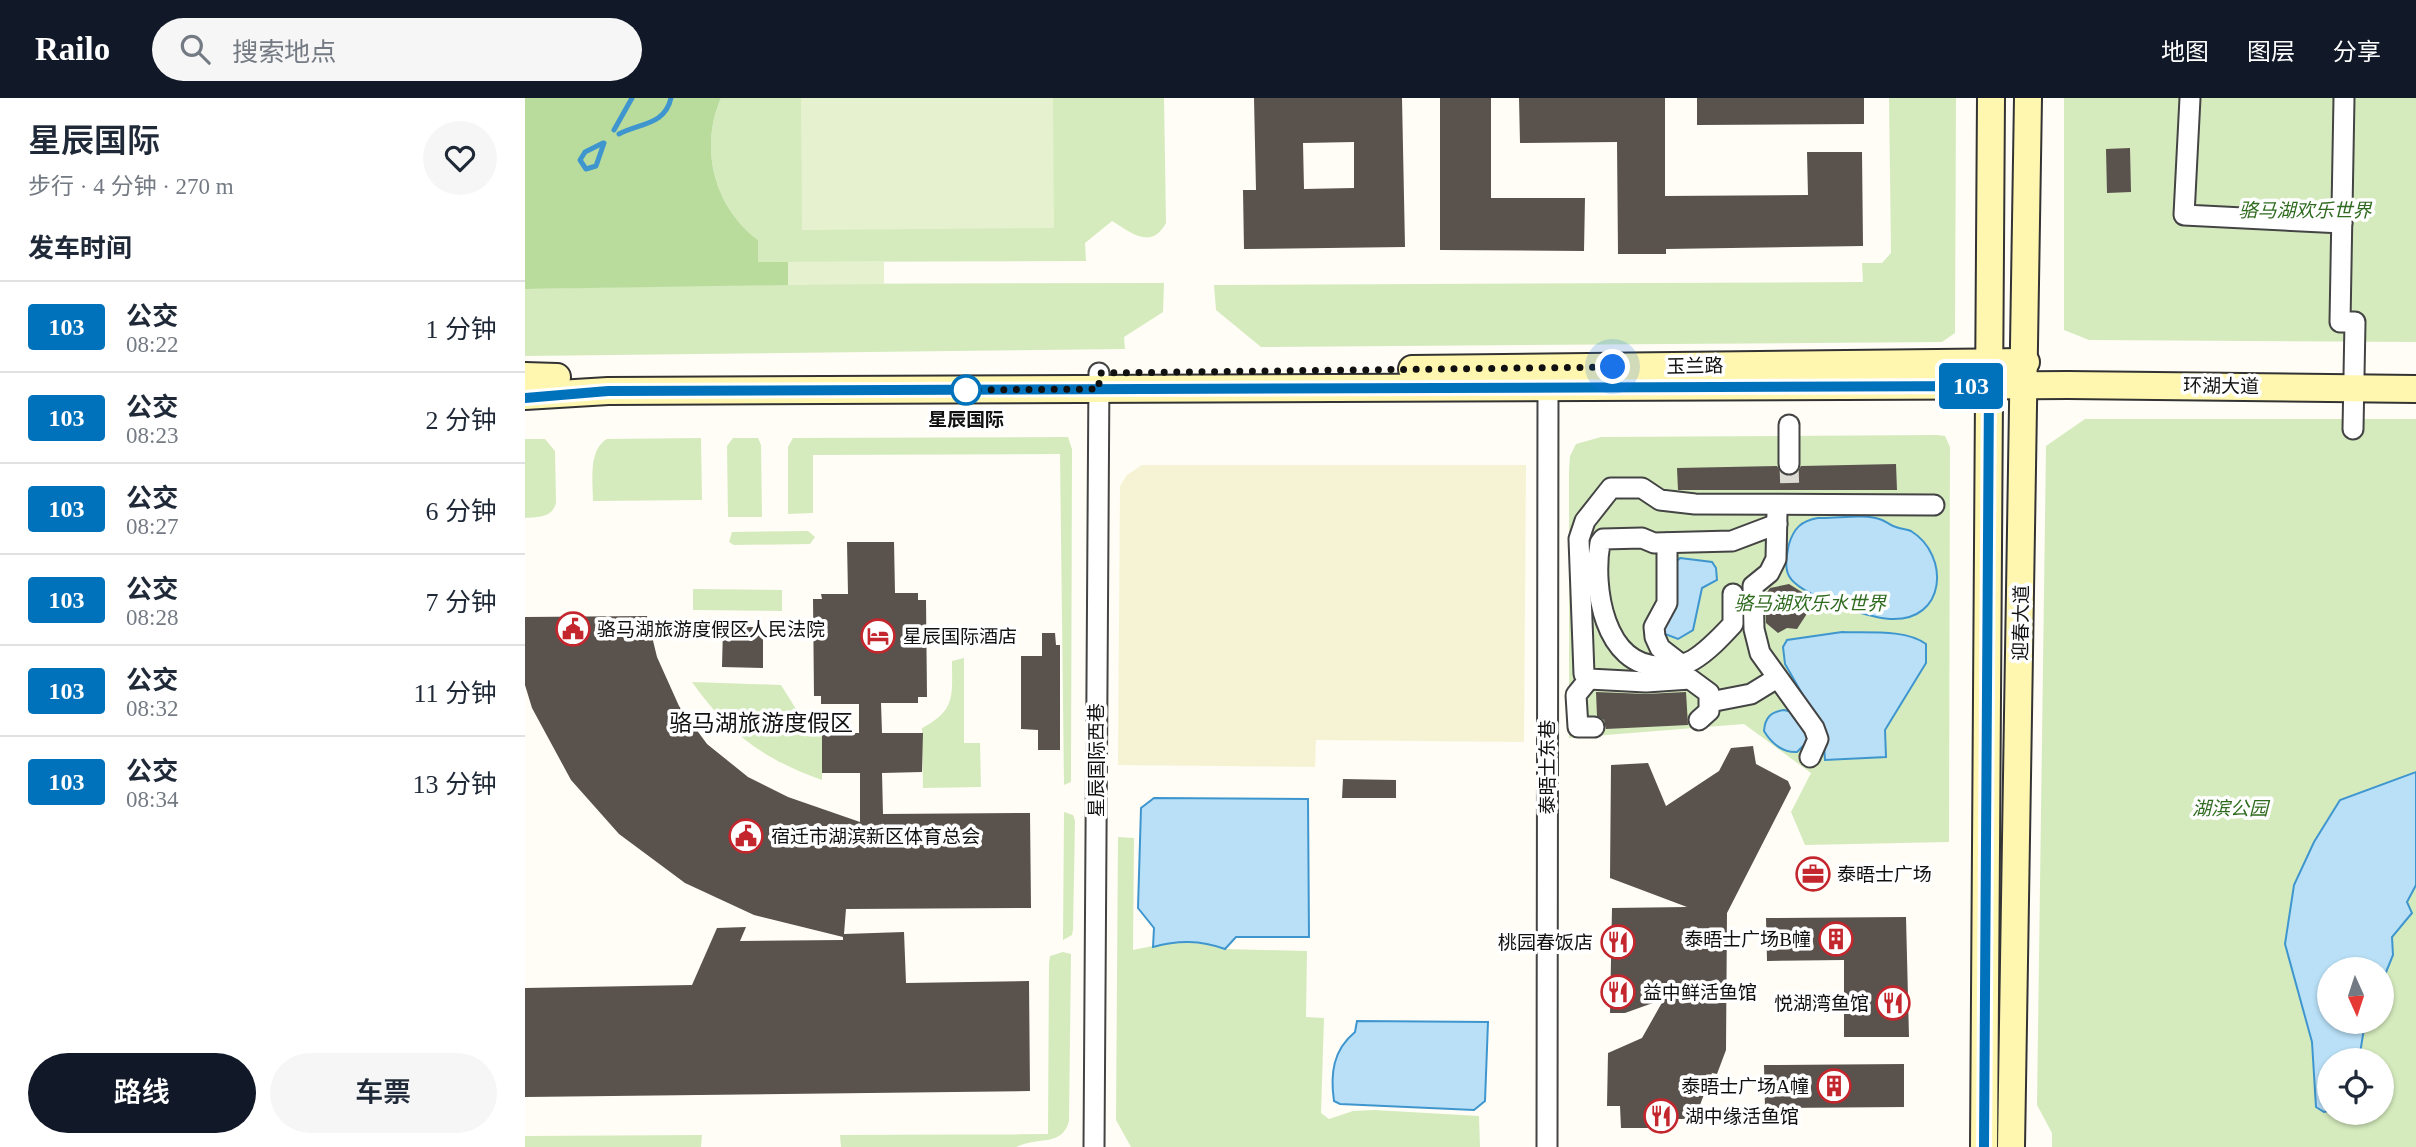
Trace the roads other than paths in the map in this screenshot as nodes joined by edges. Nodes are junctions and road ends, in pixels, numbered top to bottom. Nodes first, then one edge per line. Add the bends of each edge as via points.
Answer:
1 (1991, 98) edge
2 (2028, 98) edge
3 (2189, 98) edge
4 (2344, 98) edge
5 (2342, 223) junction
6 (1989, 374) junction
7 (2026, 374) junction
8 (525, 377) edge
9 (1099, 381) junction
10 (558, 386) junction
11 (1548, 387) junction
12 (2354, 388) junction
13 (2416, 389) edge
14 (525, 397) edge
15 (1789, 425) dead end
16 (2353, 429) dead end
17 (1789, 464) tunnel mouth
18 (1934, 505) dead end
19 (1783, 507) junction
20 (1667, 543) junction
21 (1733, 594) dead end
22 (1682, 665) junction
23 (1777, 678) junction
24 (1589, 679) junction
25 (1710, 702) junction
26 (1699, 720) dead end
27 (1594, 727) dead end
28 (1810, 757) dead end
29 (1094, 1147) edge
30 (1547, 1147) edge
31 (1984, 1147) edge
32 (2011, 1147) edge

1 - 6 street, 迎春大道
2 - 7 street, 迎春大道
3 - 5 street via 2184,215
4 - 5 street
5 - 12 street via 2340,322 2355,323
6 - 7 street, 玉兰路
6 - 9 street, 玉兰路
6 - 11 street, 玉兰路
6 - 31 street, 迎春大道
7 - 12 street, 环湖大道
7 - 32 street, 迎春大道
8 - 10 street
9 - 10 street, 玉兰路
9 - 11 street, 玉兰路
9 - 29 street, 星辰国际西巷
10 - 14 street
11 - 30 street, 泰晤士东巷
12 - 13 street, 环湖大道
12 - 16 street
15 - 17 street
18 - 19 street
19 - 20 street via 1754,533 1732,541
19 - 23 street via 1776,559 1769,573 1753,586 1752,602 1755,642
19 - 24 street via 1671,502 1653,498 1642,488 1611,488 1585,521 1579,539 1582,665
20 - 22 street via 1667,603 1658,615 1655,637 1660,648
20 - 22 street via 1603,539 1599,550 1601,610 1626,656 1646,666
21 - 22 street via 1733,624 1718,641
23 - 25 street via 1751,694
23 - 28 street via 1816,733
24 - 25 street via 1690,679 1709,693
24 - 27 street via 1576,695 1578,727
25 - 26 street

